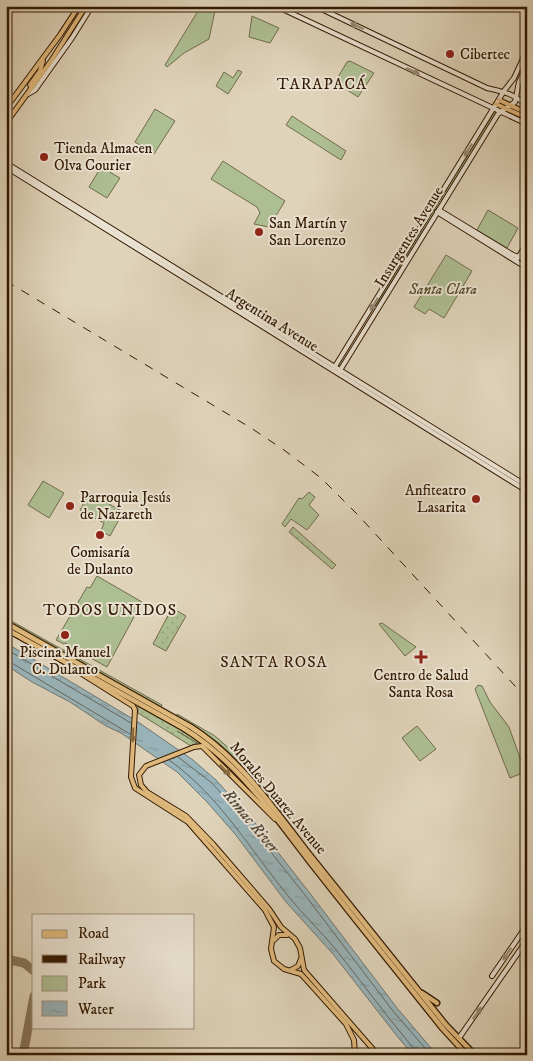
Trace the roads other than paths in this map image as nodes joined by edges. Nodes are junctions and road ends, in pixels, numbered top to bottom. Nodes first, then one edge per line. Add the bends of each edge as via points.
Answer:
1 (79, 6) edge
2 (86, 6) edge
3 (92, 6) edge
4 (276, 6) edge
5 (315, 6) edge
6 (80, 18) junction
7 (80, 26) junction
8 (63, 31) junction
9 (69, 35) junction
10 (51, 48) junction
11 (527, 50) edge
12 (57, 52) junction
13 (44, 59) junction
14 (527, 65) edge
15 (48, 68) junction
16 (510, 83) junction
17 (32, 88) junction
18 (495, 89) junction
19 (518, 89) junction
20 (504, 91) junction
21 (28, 94) junction
22 (517, 97) junction
23 (522, 100) junction
24 (498, 102) junction
25 (511, 105) junction
26 (527, 106) edge
27 (6, 108) edge
28 (505, 108) junction
29 (494, 109) junction
30 (500, 112) junction
31 (527, 112) edge
32 (527, 118) edge
33 (6, 124) edge
34 (527, 124) edge
35 (481, 129) junction
36 (487, 132) junction
37 (6, 163) edge
38 (6, 167) edge
39 (438, 211) junction
40 (527, 244) edge
41 (517, 259) junction
42 (527, 260) edge
43 (525, 267) edge
44 (334, 368) junction
45 (339, 372) junction
46 (527, 486) edge
47 (527, 491) edge
48 (6, 623) edge
49 (6, 629) edge
50 (67, 662) junction
51 (280, 824) junction
52 (527, 925) edge
53 (290, 935) junction
54 (527, 940) edge
55 (272, 942) junction
56 (301, 959) junction
57 (291, 970) junction
58 (492, 976) dead end
59 (418, 990) junction
60 (437, 1003) dead end
61 (459, 1038) dead end
62 (356, 1055) edge
63 (378, 1055) edge
64 (467, 1055) edge
65 (475, 1055) edge

1 - 8 main road
2 - 6 main road
3 - 7 main road
4 -> 29 main road
18 -> 5 main road
6 - 7 main road
6 - 9 main road
7 - 15 main road
8 - 9 main road via 68,30
8 - 10 main road
9 - 12 main road
10 - 12 main road
10 - 13 main road
11 - 16 main road, Insurgentes Avenue
12 - 15 main road
13 - 17 main road via 30,86
13 - 27 main road
14 - 19 main road
15 - 17 main road
15 - 21 main road via 35,90
16 - 18 main road
16 - 20 main road, Insurgentes Avenue
17 - 21 main road
18 - 20 main road
19 - 22 main road
19 - 23 main road
20 - 22 main road
20 - 24 main road, Insurgentes Avenue
21 - 33 main road
22 - 23 main road
22 - 25 main road
23 - 26 main road
24 - 25 main road
24 - 28 main road
24 - 29 main road, Insurgentes Avenue
25 - 28 main road, Insurgentes Avenue
25 - 31 main road
28 - 30 main road, Insurgentes Avenue
28 - 32 main road
29 - 30 main road
29 - 35 main road, Insurgentes Avenue
30 - 34 main road
30 - 36 main road, Insurgentes Avenue
35 - 36 main road
35 -> 44 main road, Insurgentes Avenue
36 - 39 main road, Insurgentes Avenue
37 - 44 main road, Argentina Avenue
38 - 44 main road, Argentina Avenue
39 - 41 main road
39 - 45 main road, Insurgentes Avenue
40 - 41 main road
41 - 42 main road
41 - 43 main road
42 - 43 main road
44 - 45 main road, Argentina Avenue
45 - 46 main road, Argentina Avenue
45 - 47 main road, Argentina Avenue
48 - 59 highway, Morales Duarez Avenue via 191,727 228,756
49 - 50 highway, Morales Duarez Avenue
50 - 51 highway, Morales Duarez Avenue via 210,746
50 -> 55 main road via 132,704 135,712 131,777 135,788 192,826 265,910 274,927
53 -> 51 main road via 194,823 177,808 143,789 139,778 141,771 187,750 204,747
51 - 64 highway, Morales Duarez Avenue
52 -> 58 main road
53 - 55 main road via 279,935
53 - 56 main road via 298,944
61 -> 54 main road
55 - 57 main road via 274,961
56 - 57 main road
56 - 63 main road via 307,974
57 - 62 main road via 301,974 346,1024 354,1040
59 - 60 highway
59 - 65 highway, Morales Duarez Avenue

